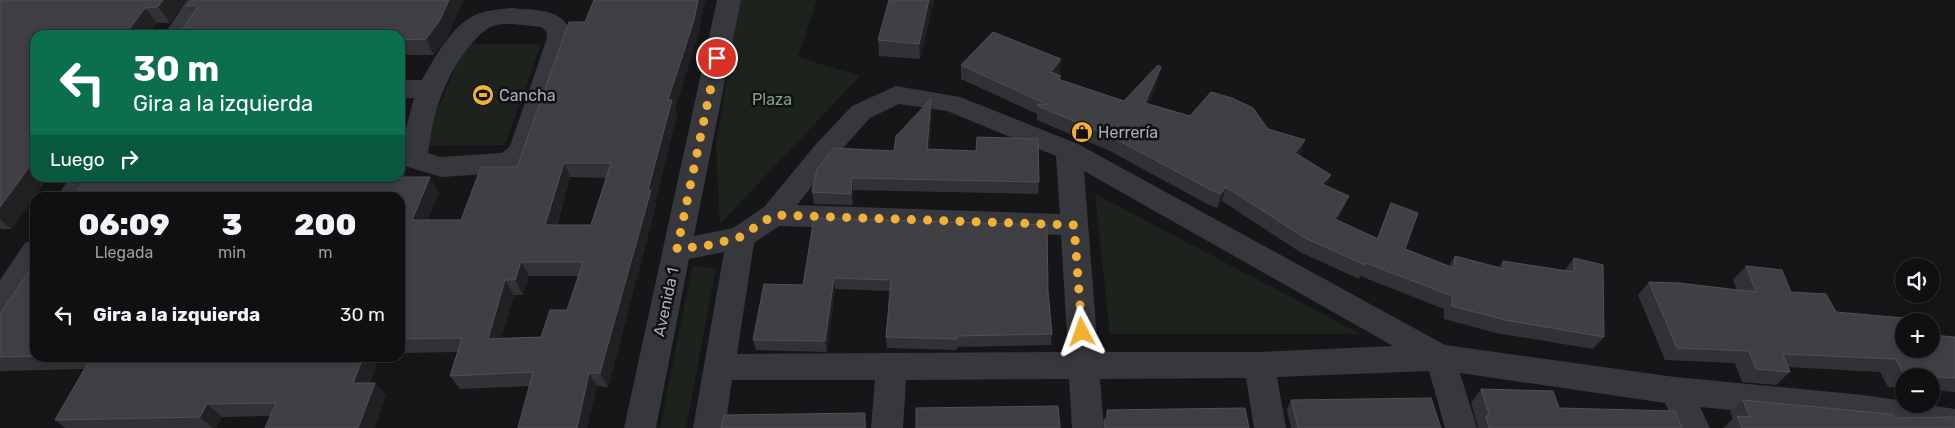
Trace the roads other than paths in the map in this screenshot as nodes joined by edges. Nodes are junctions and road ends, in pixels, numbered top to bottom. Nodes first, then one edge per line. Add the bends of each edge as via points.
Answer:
1 (199, 0) edge
2 (729, 0) edge
3 (179, 30) edge
4 (405, 89) edge
5 (429, 89) junction
6 (1069, 151) junction
7 (774, 215) junction
8 (1074, 225) junction
9 (740, 237) junction
10 (677, 249) junction
11 (30, 259) edge
12 (0, 304) edge
13 (1440, 357) junction
14 (1259, 365) junction
15 (721, 367) junction
16 (890, 367) junction
17 (1084, 367) junction
18 (1675, 391) junction
19 (1955, 423) edge
20 (640, 428) edge
21 (709, 428) edge
22 (887, 428) edge
23 (1088, 428) edge
24 (1270, 428) edge
25 (1461, 428) edge
26 (1694, 428) edge

1 - 3 street
2 - 10 street, Avenida 1
4 - 5 street
5 - 5 street via 466,32 486,19 512,16 547,20 558,27 559,38 522,150 515,159 502,163 441,167 414,159 419,118
6 - 7 street via 950,103 896,95 861,112 825,150
6 - 8 street
6 - 13 street
7 - 8 street
7 - 9 street
8 - 17 street
9 - 10 street
9 - 15 street
10 - 20 street, Avenida 1
11 - 12 street
13 - 14 street
13 - 18 street
13 - 25 street
14 - 17 street
14 - 24 street
15 - 16 street
15 - 21 street
16 - 17 street
16 - 22 street
17 - 23 street
18 - 19 street via 1863,408
18 - 26 street

